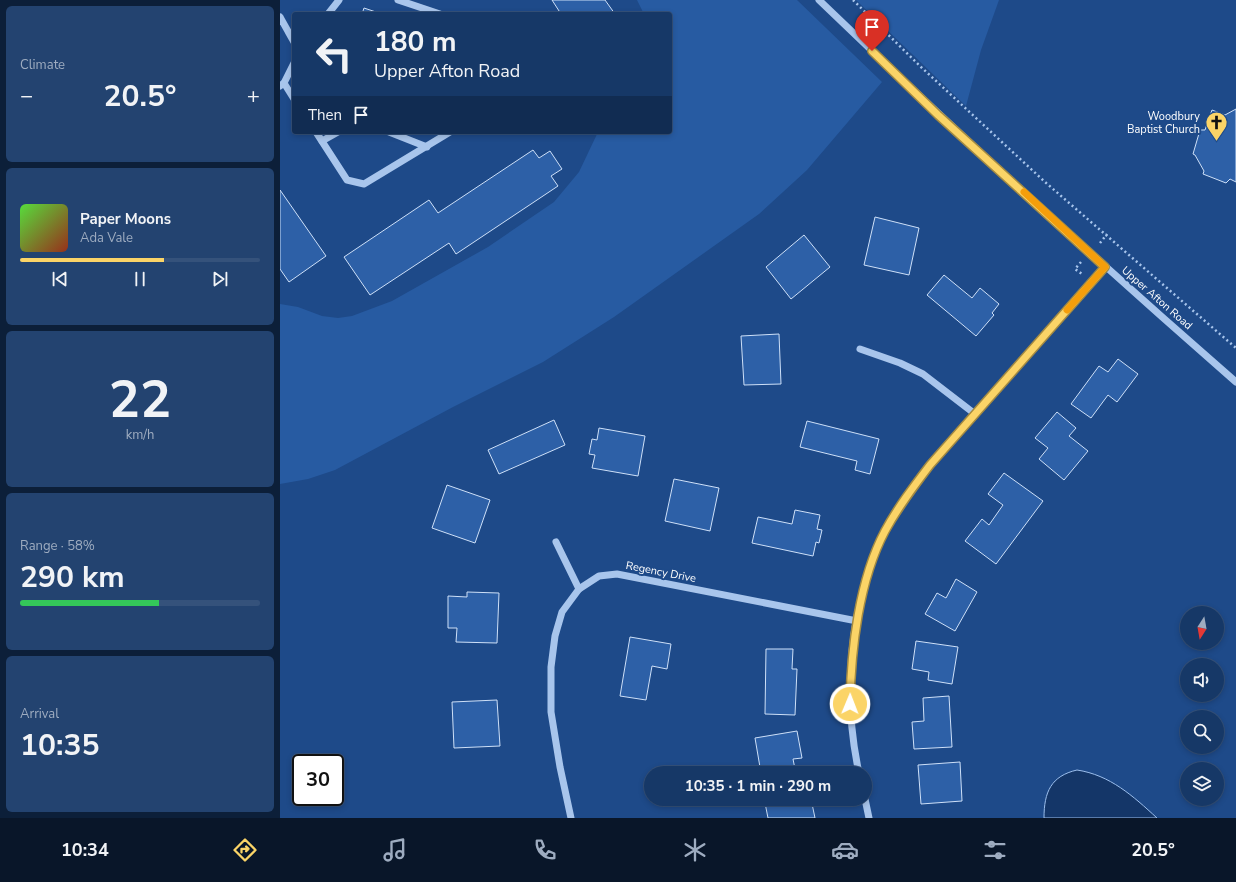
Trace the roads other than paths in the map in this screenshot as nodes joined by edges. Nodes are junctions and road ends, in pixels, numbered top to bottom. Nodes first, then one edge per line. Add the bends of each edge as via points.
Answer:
1 (339, 0) edge
2 (398, 0) edge
3 (819, 0) edge
4 (330, 12) edge
5 (434, 12) edge
6 (280, 17) edge
7 (292, 38) edge
8 (292, 67) edge
9 (282, 85) edge
10 (292, 97) edge
11 (317, 134) edge
12 (334, 134) edge
13 (394, 134) edge
14 (447, 134) edge
15 (322, 141) junction
16 (427, 147) junction
17 (1105, 267) junction
18 (860, 349) dead end
19 (1236, 382) edge
20 (975, 414) junction
21 (556, 542) dead end
22 (579, 589) junction
23 (857, 621) junction
24 (858, 766) edge
25 (866, 806) edge
26 (571, 818) edge
27 (869, 818) edge

1 - 4 street
2 - 5 street
3 - 17 street, Upper Afton Road via 938,115
6 - 7 street
8 - 9 street
9 - 10 street
11 - 15 street
12 - 15 street
13 - 16 street
14 - 16 street
15 - 16 street via 347,180 364,184
17 - 19 street, Upper Afton Road
17 - 20 street
18 - 20 street via 923,374
20 - 23 street via 908,493 885,532 870,568
21 - 22 street
22 - 23 street, Regency Drive via 599,576 618,574
22 - 26 street, Regency Drive via 562,612 555,636 551,667 551,712
23 - 24 street via 851,666 850,704
25 - 27 street

